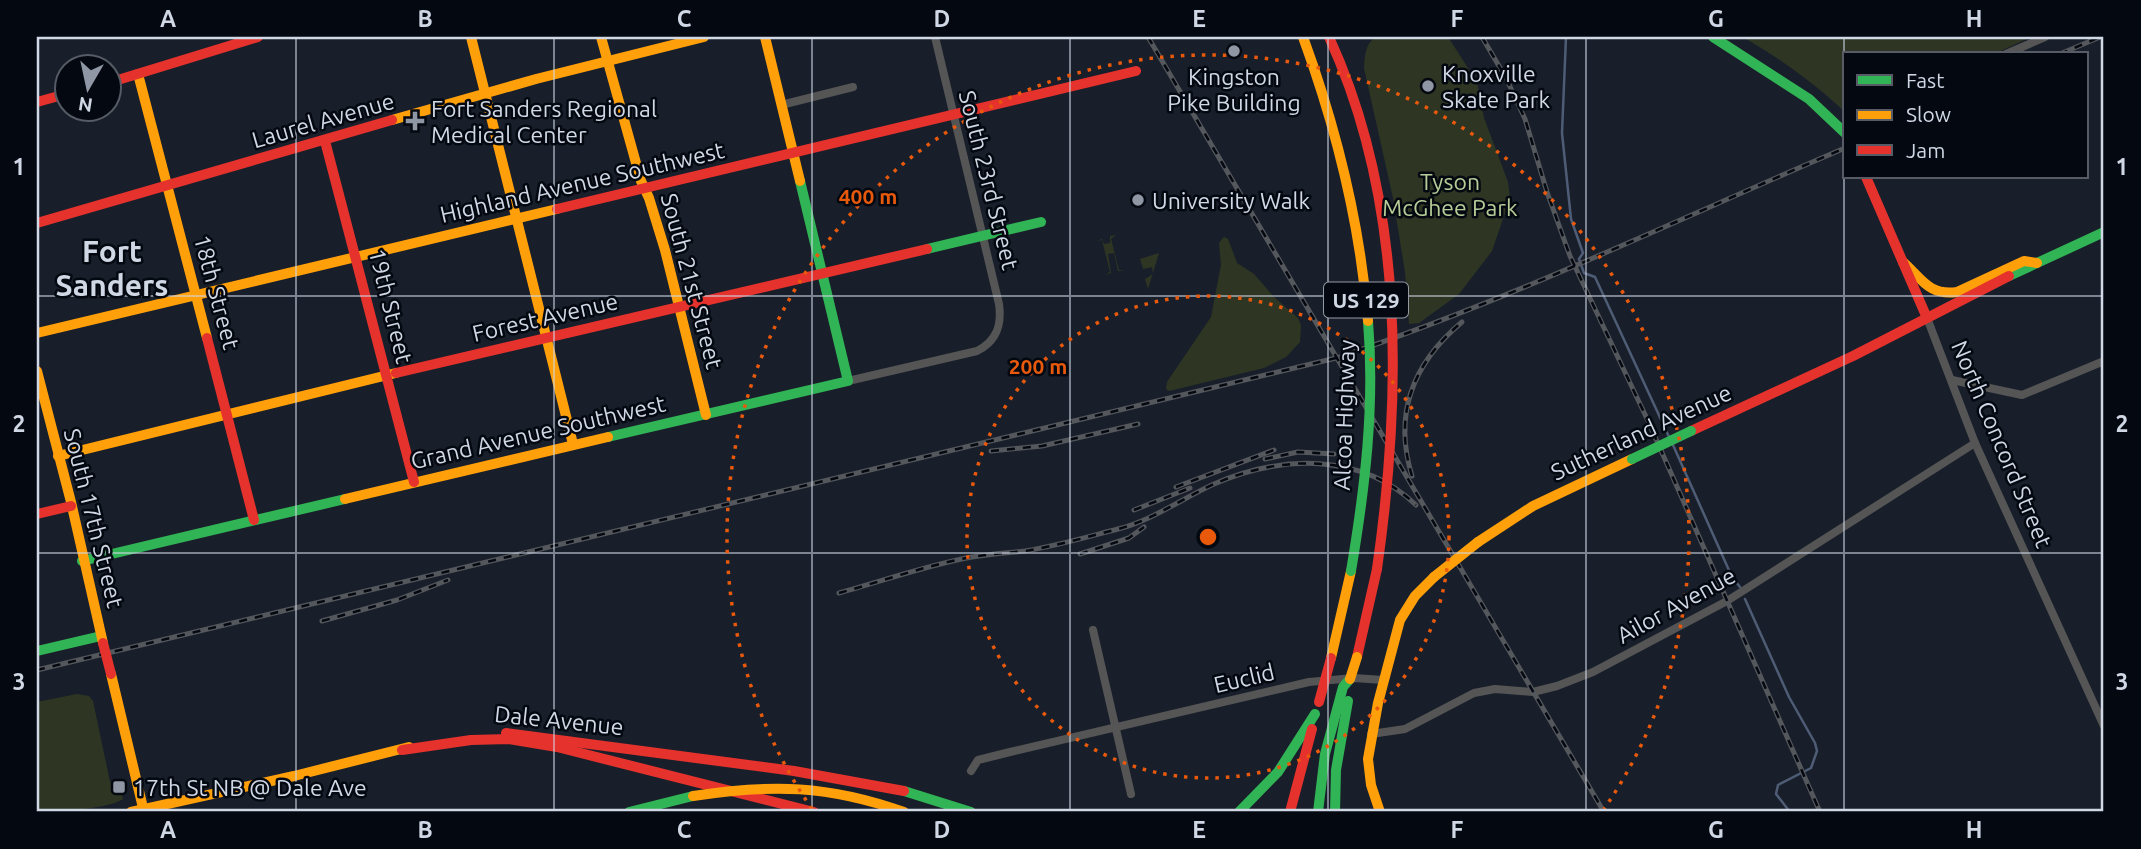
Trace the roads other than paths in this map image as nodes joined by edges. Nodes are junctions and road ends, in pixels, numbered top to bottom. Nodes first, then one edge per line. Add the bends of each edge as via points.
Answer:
1 (258, 37) edge
2 (471, 37) edge
3 (601, 37) edge
4 (704, 37) edge
5 (765, 37) edge
6 (935, 37) edge
7 (1303, 37) edge
8 (1329, 37) edge
9 (1713, 37) edge
10 (2045, 37) edge
11 (2011, 52) edge
12 (607, 59) junction
13 (1136, 71) dead end
14 (138, 74) junction
15 (122, 79) edge
16 (853, 87) dead end
17 (487, 94) junction
18 (781, 105) junction
19 (953, 116) junction
20 (1843, 128) edge
21 (325, 141) junction
22 (793, 153) junction
23 (1866, 178) edge
24 (168, 187) junction
25 (645, 188) junction
26 (518, 218) junction
27 (1041, 222) dead end
28 (37, 223) edge
29 (2104, 232) edge
30 (982, 236) junction
31 (356, 257) junction
32 (1903, 262) junction
33 (2038, 263) junction
34 (822, 273) junction
35 (197, 296) junction
36 (680, 308) junction
37 (1927, 318) junction
38 (37, 333) edge
39 (997, 333) joint
40 (547, 338) junction
41 (2104, 360) edge
42 (37, 375) edge
43 (387, 375) junction
44 (1952, 380) junction
45 (848, 381) junction
46 (706, 415) junction
47 (228, 416) junction
48 (1975, 443) junction
49 (573, 444) junction
50 (58, 457) junction
51 (414, 482) junction
52 (71, 506) junction
53 (37, 514) edge
54 (254, 520) junction
55 (82, 561) junction
56 (1093, 631) dead end
57 (102, 639) junction
58 (37, 650) edge
59 (1383, 680) junction
60 (1343, 702) junction
61 (1315, 714) junction
62 (2104, 726) edge
63 (1115, 729) junction
64 (1371, 734) junction
65 (402, 750) junction
66 (971, 771) dead end
67 (904, 791) junction
68 (1131, 794) dead end
69 (143, 811) edge
70 (131, 812) edge
71 (629, 812) edge
72 (814, 812) edge
73 (894, 812) edge
74 (904, 812) edge
75 (971, 812) edge
76 (1239, 812) edge
77 (1290, 812) edge
78 (1318, 812) edge
79 (1335, 812) edge
80 (1380, 812) edge

1 - 14 main road
2 - 17 main road
3 - 12 main road, South 21st Street
4 - 12 main road, Laurel Avenue
5 - 18 main road
6 - 19 street, South 23rd Street
7 - 61 main road, Alcoa Highway / US 129, bridge via 1334,120 1356,212 1366,289 1370,383 1363,496 1351,571
8 - 60 main road, Alcoa Highway / US 129, bridge via 1367,150 1384,235 1395,379 1377,569 1357,657 1343,687
9 - 20 main road via 1809,99
10 - 11 street
12 - 17 main road, Laurel Avenue
12 - 25 main road, South 21st Street
13 - 19 main road, Highland Avenue Southwest
14 - 15 main road
14 - 24 main road, 18th Street
16 - 18 street
17 - 21 main road, Laurel Avenue
17 - 26 main road
18 - 22 main road
19 - 22 main road, Highland Avenue Southwest
19 - 30 street, South 23rd Street
21 - 24 main road, Laurel Avenue
21 - 31 main road, 19th Street
22 - 25 main road, Highland Avenue Southwest
22 - 34 main road
23 - 32 main road, North Concord Street
24 - 28 main road, Laurel Avenue
24 - 35 main road, 18th Street
25 - 26 main road, Highland Avenue Southwest
25 - 36 main road, South 21st Street
26 - 31 main road, Highland Avenue Southwest
26 - 40 main road
27 - 30 main road, Forest Avenue
29 - 33 main road, Sutherland Avenue
30 - 34 main road, Forest Avenue
30 - 39 street, South 23rd Street via 1001,316
31 - 35 main road, Highland Avenue Southwest
31 - 43 main road, 19th Street
32 - 33 main road via 1928,288 1945,294 2024,261
32 - 37 main road, North Concord Street
33 - 37 main road, Sutherland Avenue
34 - 36 main road, Forest Avenue
34 - 45 main road
35 - 38 main road, Highland Avenue Southwest
35 - 47 main road, 18th Street
36 - 40 main road, Forest Avenue
36 - 46 main road, South 21st Street
37 - 44 street, North Concord Street
37 - 59 main road, Sutherland Avenue, bridge via 1533,506 1478,542 1415,596 1400,620
39 - 45 street, Grand Avenue Southwest via 977,351
40 - 43 main road, Forest Avenue
40 - 49 main road
41 - 44 street via 2022,395
42 - 50 main road, South 17th Street
43 - 47 main road, Forest Avenue
43 - 51 main road, 19th Street
44 - 48 street, North Concord Street
45 - 46 main road, Grand Avenue Southwest
46 - 49 main road, Grand Avenue Southwest
47 - 50 main road, Forest Avenue
47 - 54 main road, 18th Street
48 - 62 street, North Concord Street
48 - 64 street, Ailor Avenue via 1727,601 1594,672 1533,692 1495,689 1474,693 1405,729
49 - 51 main road, Grand Avenue Southwest
50 - 52 main road, South 17th Street
51 - 54 main road, Grand Avenue Southwest
52 - 53 main road
52 - 55 main road, South 17th Street
54 - 55 main road, Grand Avenue Southwest
55 - 57 main road, South 17th Street
56 - 63 street
57 - 58 main road
57 - 69 main road, South 17th Street, bridge
59 - 63 street, Euclid via 1320,680
59 - 64 main road, Sutherland Avenue
60 - 78 main road via 1325,754
60 - 79 main road
61 - 76 main road via 1278,772
61 - 77 main road
63 - 66 street, Euclid via 978,760
63 - 68 street
64 - 80 main road, Sutherland Avenue via 1371,785
65 - 67 main road, Dale Avenue via 426,741 508,733 808,773
65 - 69 main road, Dale Avenue
65 - 72 main road via 509,739
67 - 73 main road
67 - 75 main road, Dale Avenue
69 - 70 main road, Dale Avenue
71 - 74 main road, bridge via 733,789 788,786 856,796

